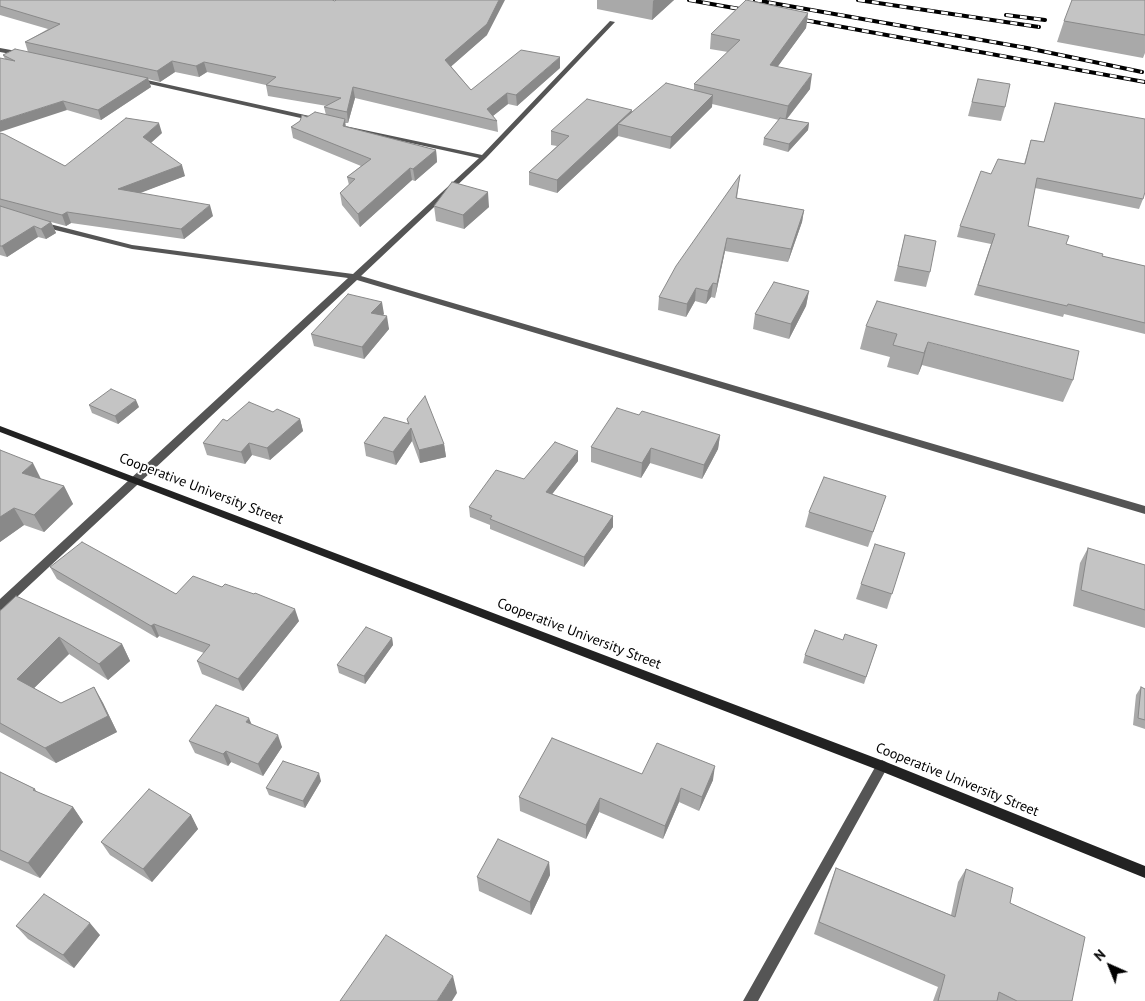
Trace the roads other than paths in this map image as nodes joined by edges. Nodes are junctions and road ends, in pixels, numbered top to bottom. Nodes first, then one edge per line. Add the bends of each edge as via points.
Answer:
1 (612, 22) dead end
2 (0, 50) edge
3 (29, 56) edge
4 (126, 78) edge
5 (319, 120) edge
6 (329, 123) edge
7 (484, 157) junction
8 (35, 222) edge
9 (356, 277) junction
10 (0, 429) edge
11 (136, 480) junction
12 (1145, 510) edge
13 (0, 606) edge
14 (882, 766) junction
15 (1145, 872) edge
16 (750, 1001) edge

1 - 7 street
2 - 3 street
4 - 5 street
6 - 7 street
7 - 9 street
8 - 9 street via 132,247
9 - 11 street
9 - 12 street
10 - 11 street, Cooperative University Street
11 - 13 street
11 - 14 street, Cooperative University Street
14 - 15 street, Cooperative University Street
14 - 16 street

